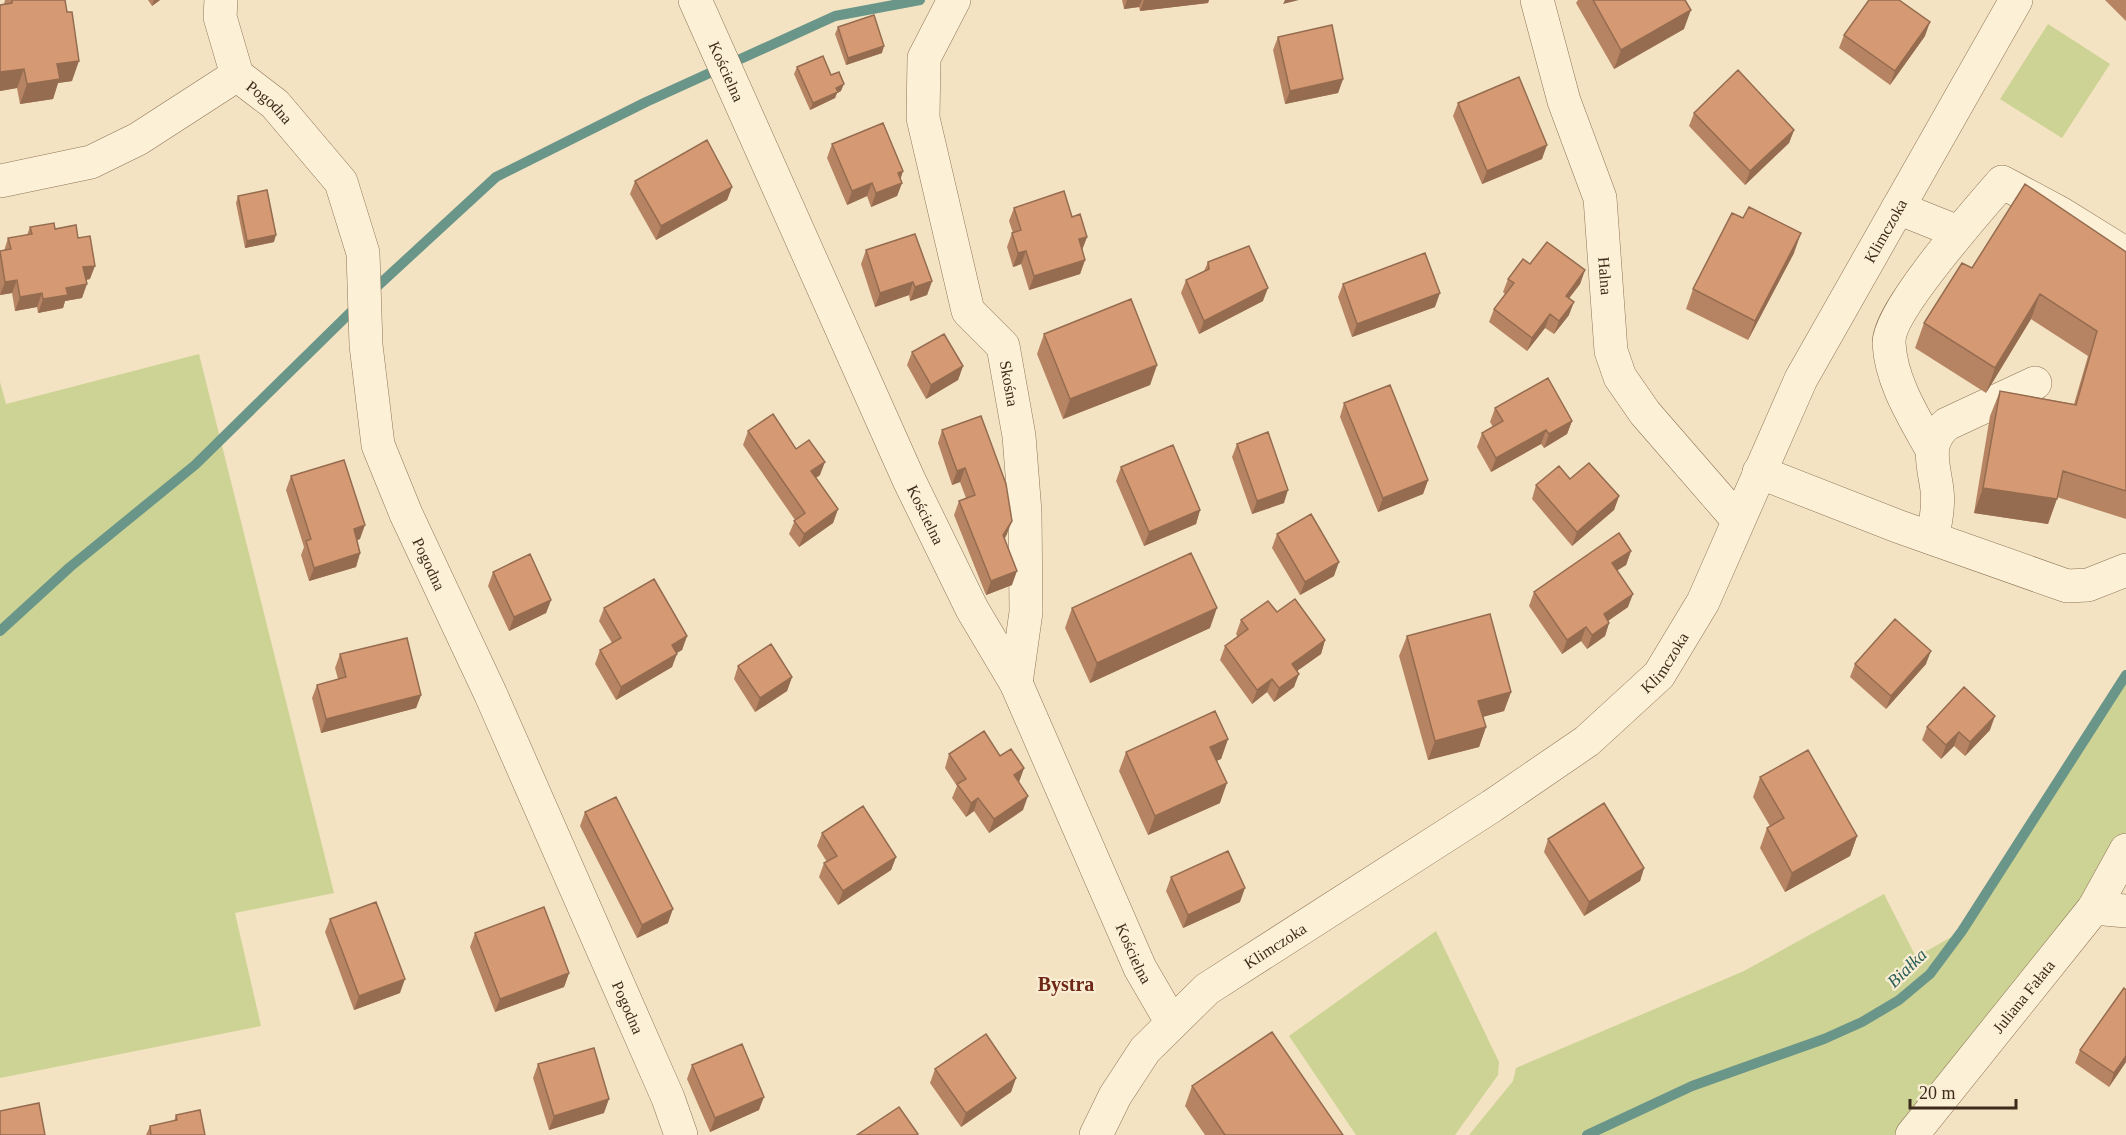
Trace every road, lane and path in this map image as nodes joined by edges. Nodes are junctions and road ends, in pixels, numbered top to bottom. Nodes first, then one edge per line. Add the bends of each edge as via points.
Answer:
1 (221, 0) edge
2 (695, 0) edge
3 (954, 0) edge
4 (1537, 0) edge
5 (2016, 0) edge
6 (237, 75) junction
7 (0, 181) edge
8 (1898, 208) junction
9 (1958, 232) junction
10 (2126, 254) edge
11 (2035, 383) dead end
12 (1932, 450) junction
13 (1759, 472) junction
14 (1737, 519) junction
15 (1932, 538) junction
16 (2126, 570) edge
17 (1016, 683) junction
18 (2126, 850) edge
19 (2094, 908) junction
20 (2126, 911) edge
21 (1172, 1023) junction
22 (681, 1135) edge
23 (1096, 1135) edge
24 (1912, 1135) edge

1 - 6 street, Pogodna via 220,17
2 - 17 street, Kościelna via 915,491 972,609
3 - 17 street, Skośna via 924,58 924,118 968,311 1003,346 1019,436 1026,612
4 - 14 street, Halna via 1564,100 1600,198 1611,351 1620,377 1645,413
5 - 8 street, Klimczoka
6 - 7 street via 138,139 91,162
6 - 22 street, Pogodna via 275,104 341,182 363,253 378,445
8 - 9 street
8 - 13 street, Klimczoka via 1801,379
9 - 10 street via 2002,182
9 - 12 street via 1897,318 1889,342 1896,379
11 - 12 street via 1947,424 1939,431
12 - 15 street via 1937,508
13 - 14 street, Klimczoka
13 - 15 street
14 - 21 street, Klimczoka via 1702,602 1659,675 1587,741 1207,989
15 - 16 street via 2067,586 2088,585
17 - 21 street, Kościelna via 1140,968
18 - 19 street, Juliana Fałata
19 - 20 street
19 - 24 street, Juliana Fałata
21 - 23 street, Klimczoka via 1139,1059

